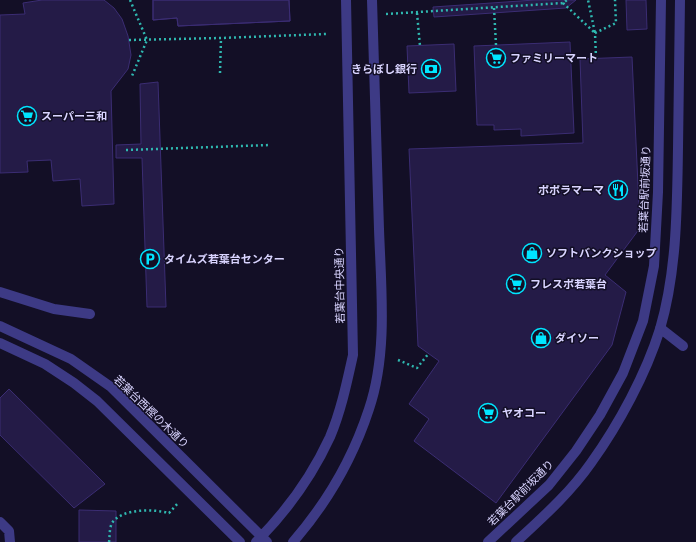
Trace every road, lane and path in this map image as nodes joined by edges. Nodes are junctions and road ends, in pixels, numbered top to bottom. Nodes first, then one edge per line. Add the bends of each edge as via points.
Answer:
1 (130, 0) edge
2 (346, 0) edge
3 (372, 0) edge
4 (567, 0) edge
5 (588, 0) edge
6 (615, 0) edge
7 (661, 0) edge
8 (680, 0) edge
9 (563, 3) junction
10 (494, 8) junction
11 (418, 13) junction
12 (382, 15) dead end
13 (595, 33) junction
14 (326, 34) dead end
15 (221, 38) junction
16 (129, 40) dead end
17 (147, 40) junction
18 (496, 45) dead end
19 (420, 46) dead end
20 (596, 58) dead end
21 (220, 73) dead end
22 (132, 76) dead end
23 (270, 145) dead end
24 (126, 150) dead end
25 (0, 292) edge
26 (90, 314) dead end
27 (0, 326) edge
28 (660, 328) junction
29 (0, 343) edge
30 (683, 346) dead end
31 (429, 353) dead end
32 (398, 360) dead end
33 (179, 502) dead end
34 (0, 522) edge
35 (261, 540) edge
36 (10, 542) edge
37 (109, 542) edge
38 (240, 542) edge
39 (293, 542) edge
40 (488, 542) edge
41 (516, 542) edge

1 - 17 path
2 - 35 street, 若葉台中央通り via 354,355 330,437 312,470
3 - 39 street via 382,295 381,357 370,408 354,450 305,528
4 - 9 path
5 - 13 path
6 - 13 path via 616,23
7 - 40 street, 若葉台駅前坂通り via 655,251 643,321 623,373 576,451 549,484
8 - 28 street via 678,190 672,271
9 - 10 path
9 - 13 path
10 - 11 path
10 - 18 path
11 - 12 path
11 - 19 path
13 - 20 path
14 - 15 path
15 - 17 path
15 - 21 path
16 - 17 path
17 - 22 path
23 - 24 path
25 - 26 street via 54,309
27 - 35 street, 若葉台西樫の木通り via 71,359 111,387
28 - 30 street
28 - 41 street via 642,377 591,463 560,500
29 - 38 street via 44,364 74,382 97,401
31 - 32 path via 417,368
33 - 37 path via 169,513 149,510 120,516 110,528
34 - 36 street via 9,531

